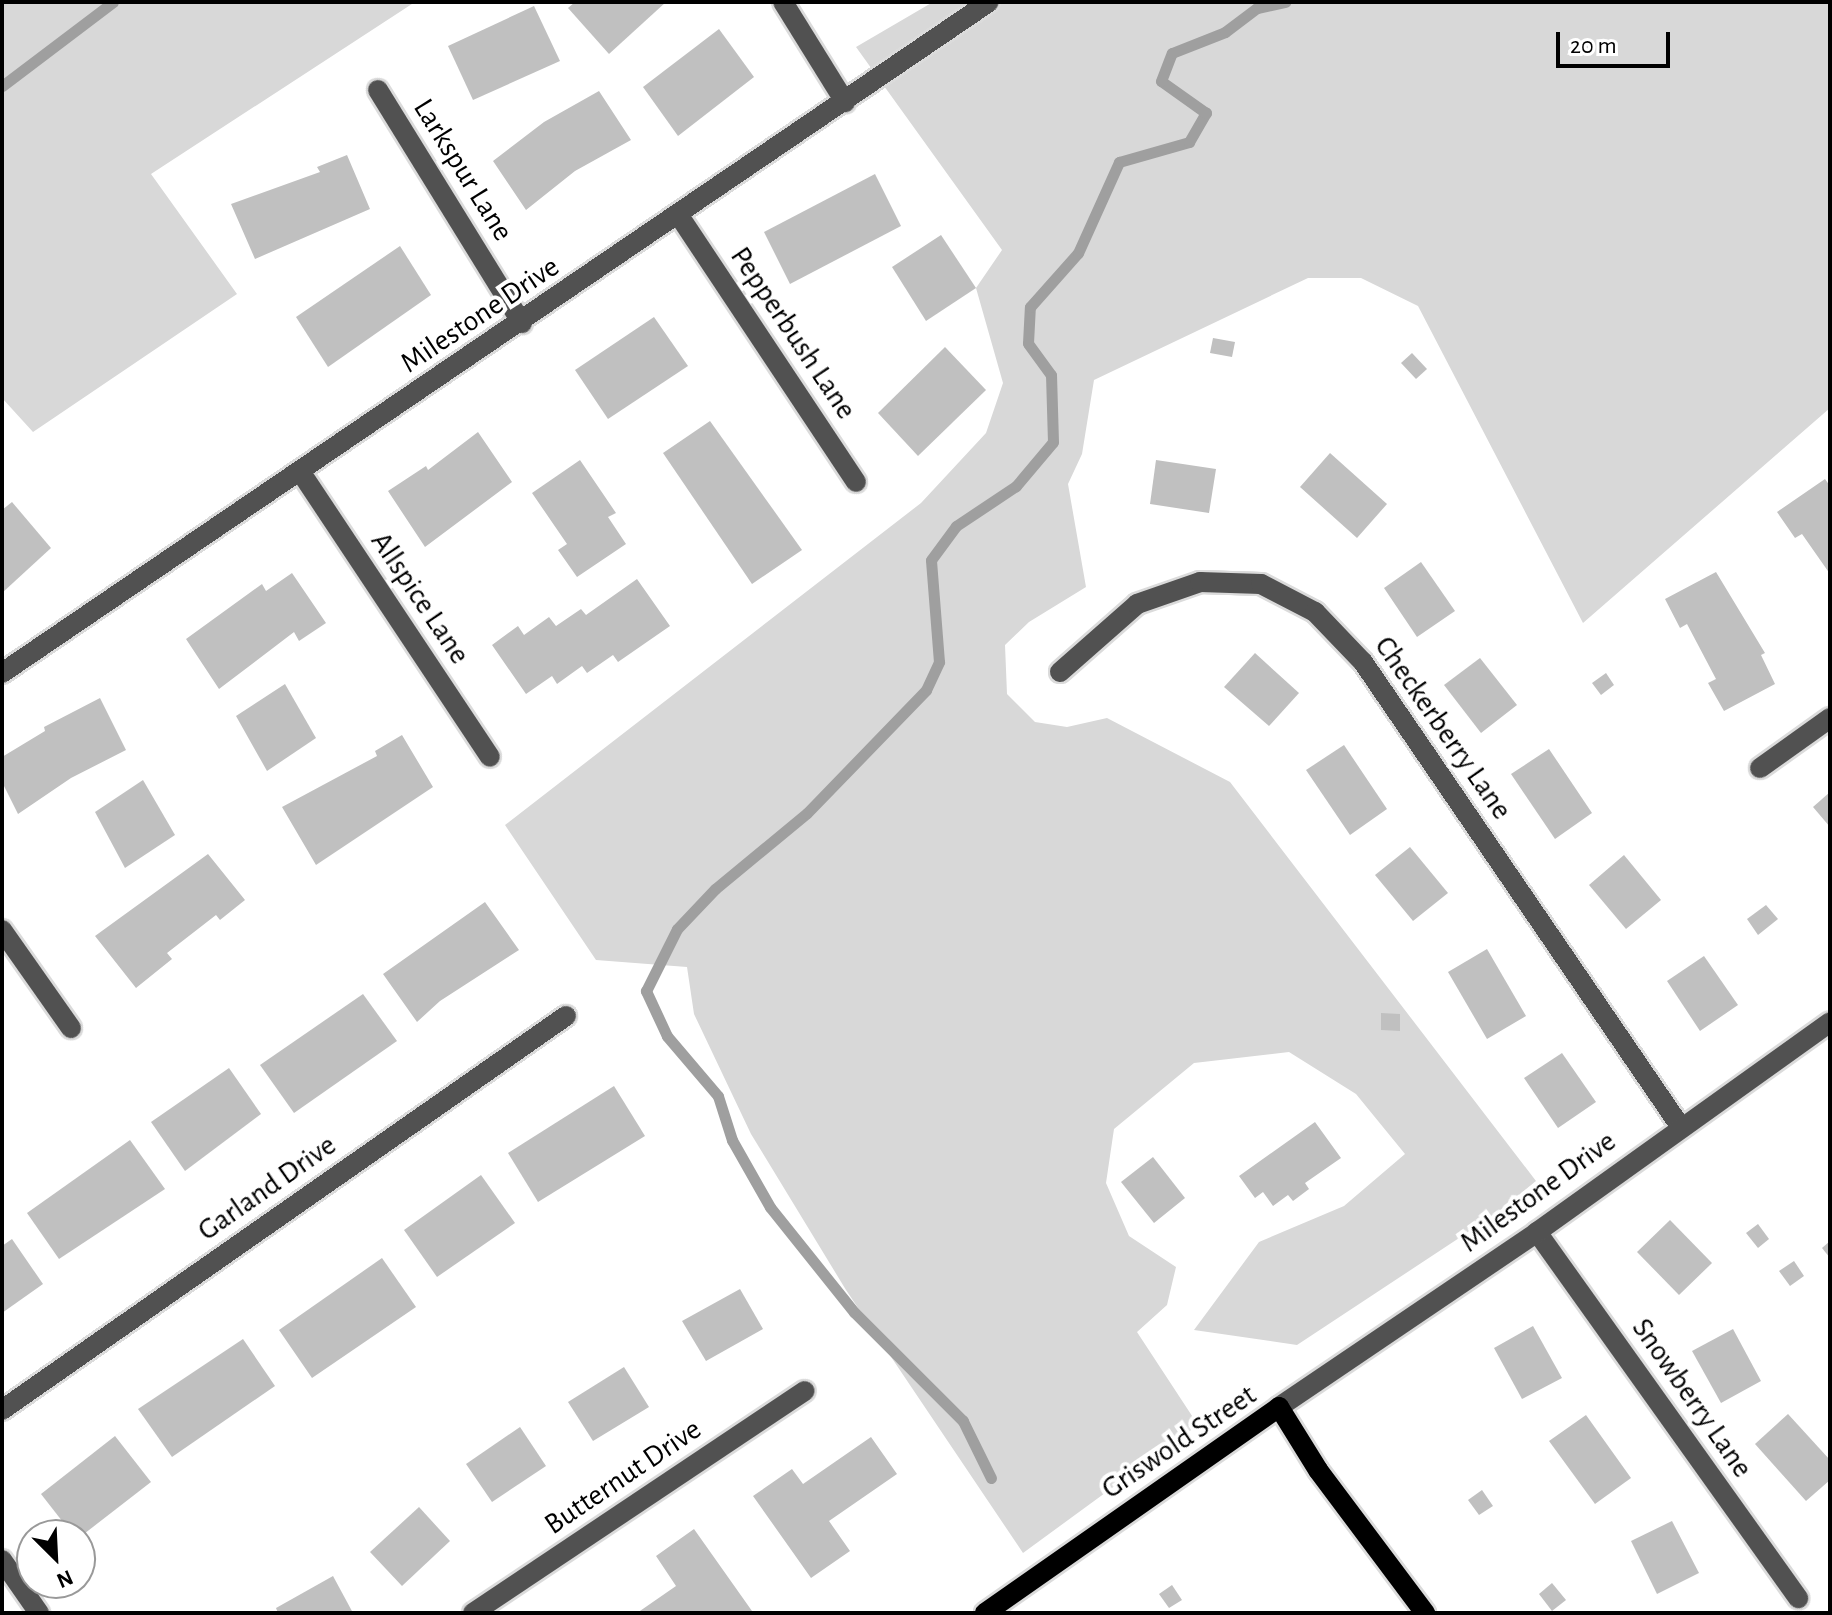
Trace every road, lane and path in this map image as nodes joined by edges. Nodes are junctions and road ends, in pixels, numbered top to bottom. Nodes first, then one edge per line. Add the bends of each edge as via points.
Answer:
1 (783, 2) edge
2 (989, 2) edge
3 (378, 90) dead end
4 (845, 102) junction
5 (680, 217) junction
6 (522, 323) junction
7 (300, 471) junction
8 (856, 482) dead end
9 (1060, 672) dead end
10 (2, 673) edge
11 (1830, 718) edge
12 (490, 757) dead end
13 (1760, 768) dead end
14 (2, 930) edge
15 (566, 1016) dead end
16 (1830, 1022) edge
17 (71, 1028) dead end
18 (1680, 1126) junction
19 (1537, 1232) junction
20 (805, 1391) dead end
21 (1279, 1407) junction
22 (2, 1410) edge
23 (2, 1560) edge
24 (1798, 1598) dead end
25 (39, 1613) edge
26 (473, 1613) edge
27 (985, 1613) edge
28 (1425, 1613) edge

1 - 4 street
2 - 4 street, Milestone Drive
3 - 6 street, Larkspur Lane
4 - 5 street, Milestone Drive
5 - 6 street, Milestone Drive
5 - 8 street, Pepperbush Lane
6 - 7 street, Milestone Drive
7 - 10 street, Milestone Drive
7 - 12 street, Allspice Lane
9 - 18 street, Checkerberry Lane via 1137,604 1200,582 1261,584 1315,612 1363,662
11 - 13 street
14 - 17 street
15 - 22 street, Garland Drive
16 - 18 street, Milestone Drive
18 - 19 street, Milestone Drive
19 - 21 street, Milestone Drive
19 - 24 street, Snowberry Lane
20 - 26 street, Butternut Drive
21 - 27 main road, Griswold Street
21 - 28 main road, Griswold Street via 1318,1470
23 - 25 street

